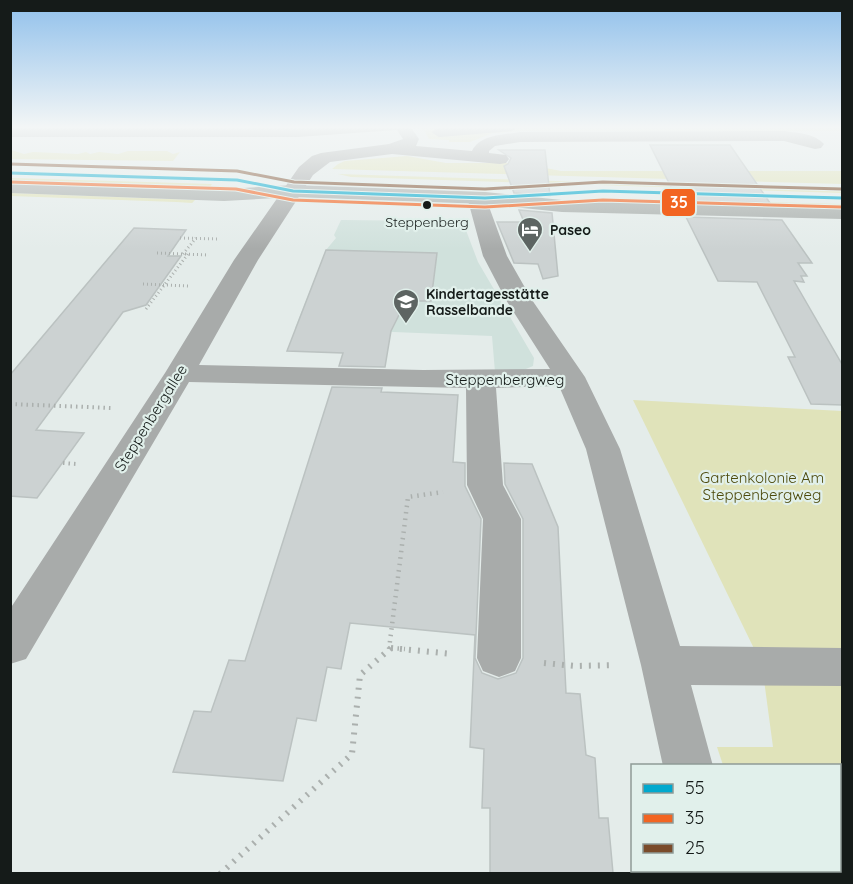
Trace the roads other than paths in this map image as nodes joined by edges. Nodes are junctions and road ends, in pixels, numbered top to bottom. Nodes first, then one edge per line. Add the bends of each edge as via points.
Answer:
1 (312, 167) edge
2 (10, 173) edge
3 (10, 187) edge
4 (292, 191) junction
5 (481, 197) junction
6 (843, 198) edge
7 (843, 213) edge
8 (180, 373) junction
9 (570, 377) junction
10 (481, 380) junction
11 (10, 646) edge
12 (499, 658) dead end
13 (663, 665) junction
14 (843, 668) edge
15 (688, 764) edge

1 - 4 street, Steppenbergallee
2 - 4 main road via 237,180
3 - 4 main road via 224,195
4 - 5 main road
4 - 8 street, Steppenbergallee via 246,260
5 - 6 main road via 603,190
5 - 7 main road via 572,206
5 - 9 street via 495,256
8 - 10 street, Steppenbergweg
8 - 11 street, Steppenbergallee
9 - 10 street, Steppenbergweg
9 - 13 street, Steppenbergweg via 603,449
10 - 12 street via 485,485 502,519
13 - 14 street
13 - 15 street, Steppenbergweg

